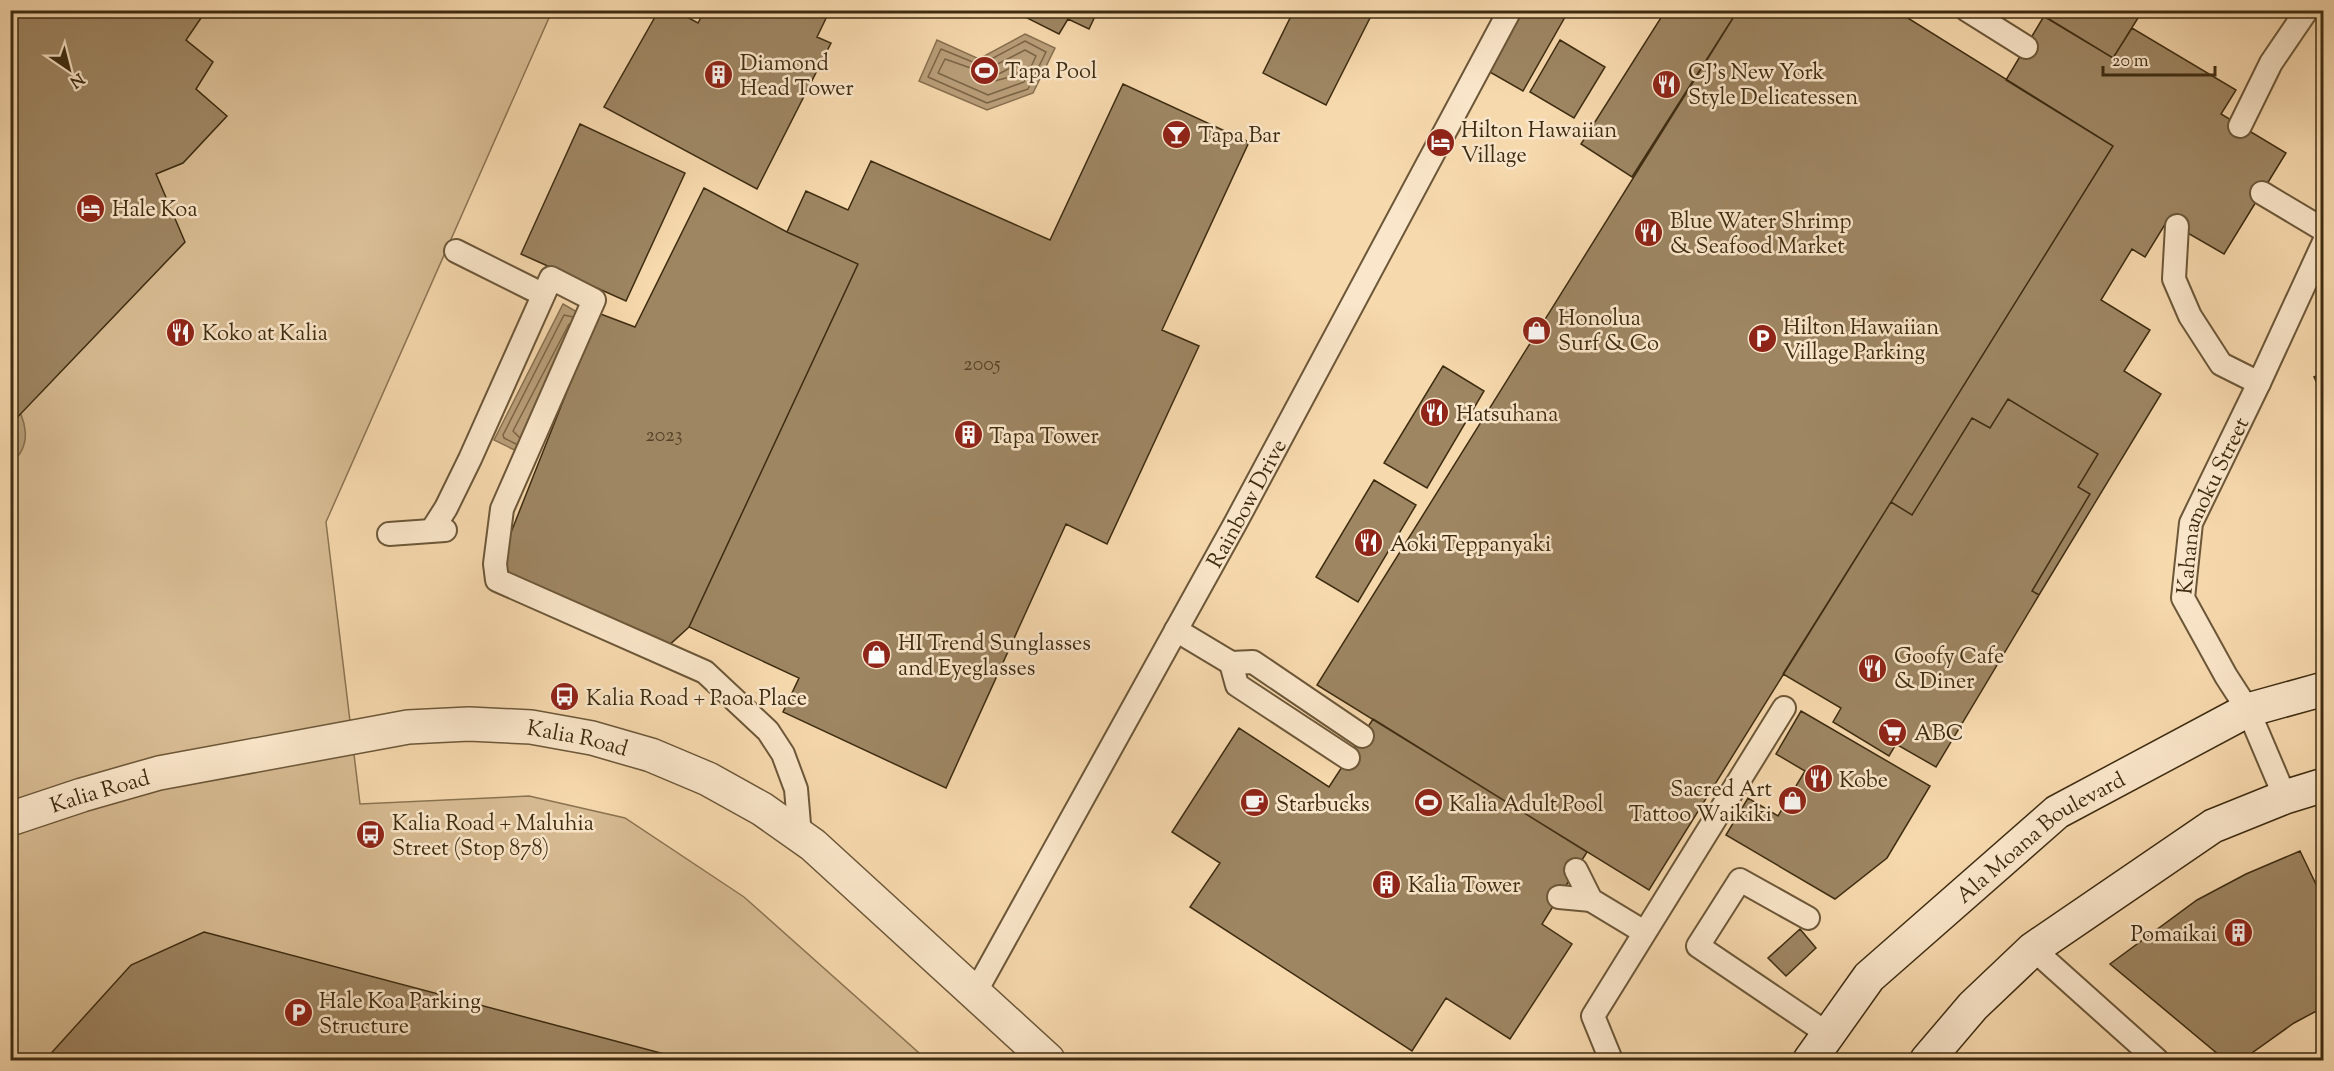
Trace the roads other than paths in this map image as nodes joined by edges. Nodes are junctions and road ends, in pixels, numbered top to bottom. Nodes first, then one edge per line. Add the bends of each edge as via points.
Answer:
1 (1510, 10) edge
2 (1967, 10) edge
3 (2307, 10) edge
4 (2026, 46) dead end
5 (2240, 126) dead end
6 (2262, 193) dead end
7 (2177, 226) dead end
8 (2324, 230) edge
9 (2324, 242) edge
10 (456, 251) dead end
11 (532, 289) dead end
12 (2259, 383) junction
13 (389, 534) dead end
14 (1176, 630) junction
15 (1231, 663) junction
16 (2324, 689) edge
17 (1784, 708) dead end
18 (2248, 710) junction
19 (1362, 736) dead end
20 (1348, 758) dead end
21 (2324, 785) edge
22 (2285, 797) junction
23 (10, 819) edge
24 (800, 836) junction
25 (1576, 870) dead end
26 (1559, 897) dead end
27 (1591, 900) junction
28 (1808, 918) dead end
29 (1644, 932) junction
30 (2033, 949) junction
31 (975, 993) junction
32 (1819, 1047) edge
33 (1048, 1060) edge
34 (1611, 1060) edge
35 (1927, 1060) edge
36 (2157, 1060) edge

1 - 14 lane, Rainbow Drive
2 - 4 lane
3 - 5 lane via 2271,63
6 - 8 lane
7 - 12 lane via 2174,279 2190,316 2221,364
9 - 12 lane, Kahanamoku Street
10 - 11 lane
12 - 18 lane, Kahanamoku Street via 2190,523 2183,598
13 - 24 lane via 441,530 446,508 551,278 594,300 502,509 495,564 497,580 705,672 768,731 783,754 796,789
14 - 15 lane
14 - 31 lane, Rainbow Drive
15 - 19 lane via 1253,662
15 - 20 lane via 1237,685
16 - 18 street, Ala Moana Boulevard
17 - 29 lane
18 - 22 lane, Kahanamoku Street
18 - 32 street, Ala Moana Boulevard via 2057,812 1869,977
21 - 22 street
22 - 30 street via 2213,826
23 - 24 street, Kalia Road via 159,773 408,727 469,724 531,727 651,755 708,779
24 - 31 street, Kalia Road
25 - 27 lane
26 - 27 lane
27 - 29 lane
28 - 32 lane via 1740,880 1698,946
29 - 34 lane via 1593,1016
30 - 35 street via 1973,1006
30 - 36 lane
31 - 33 street, Kalia Road

